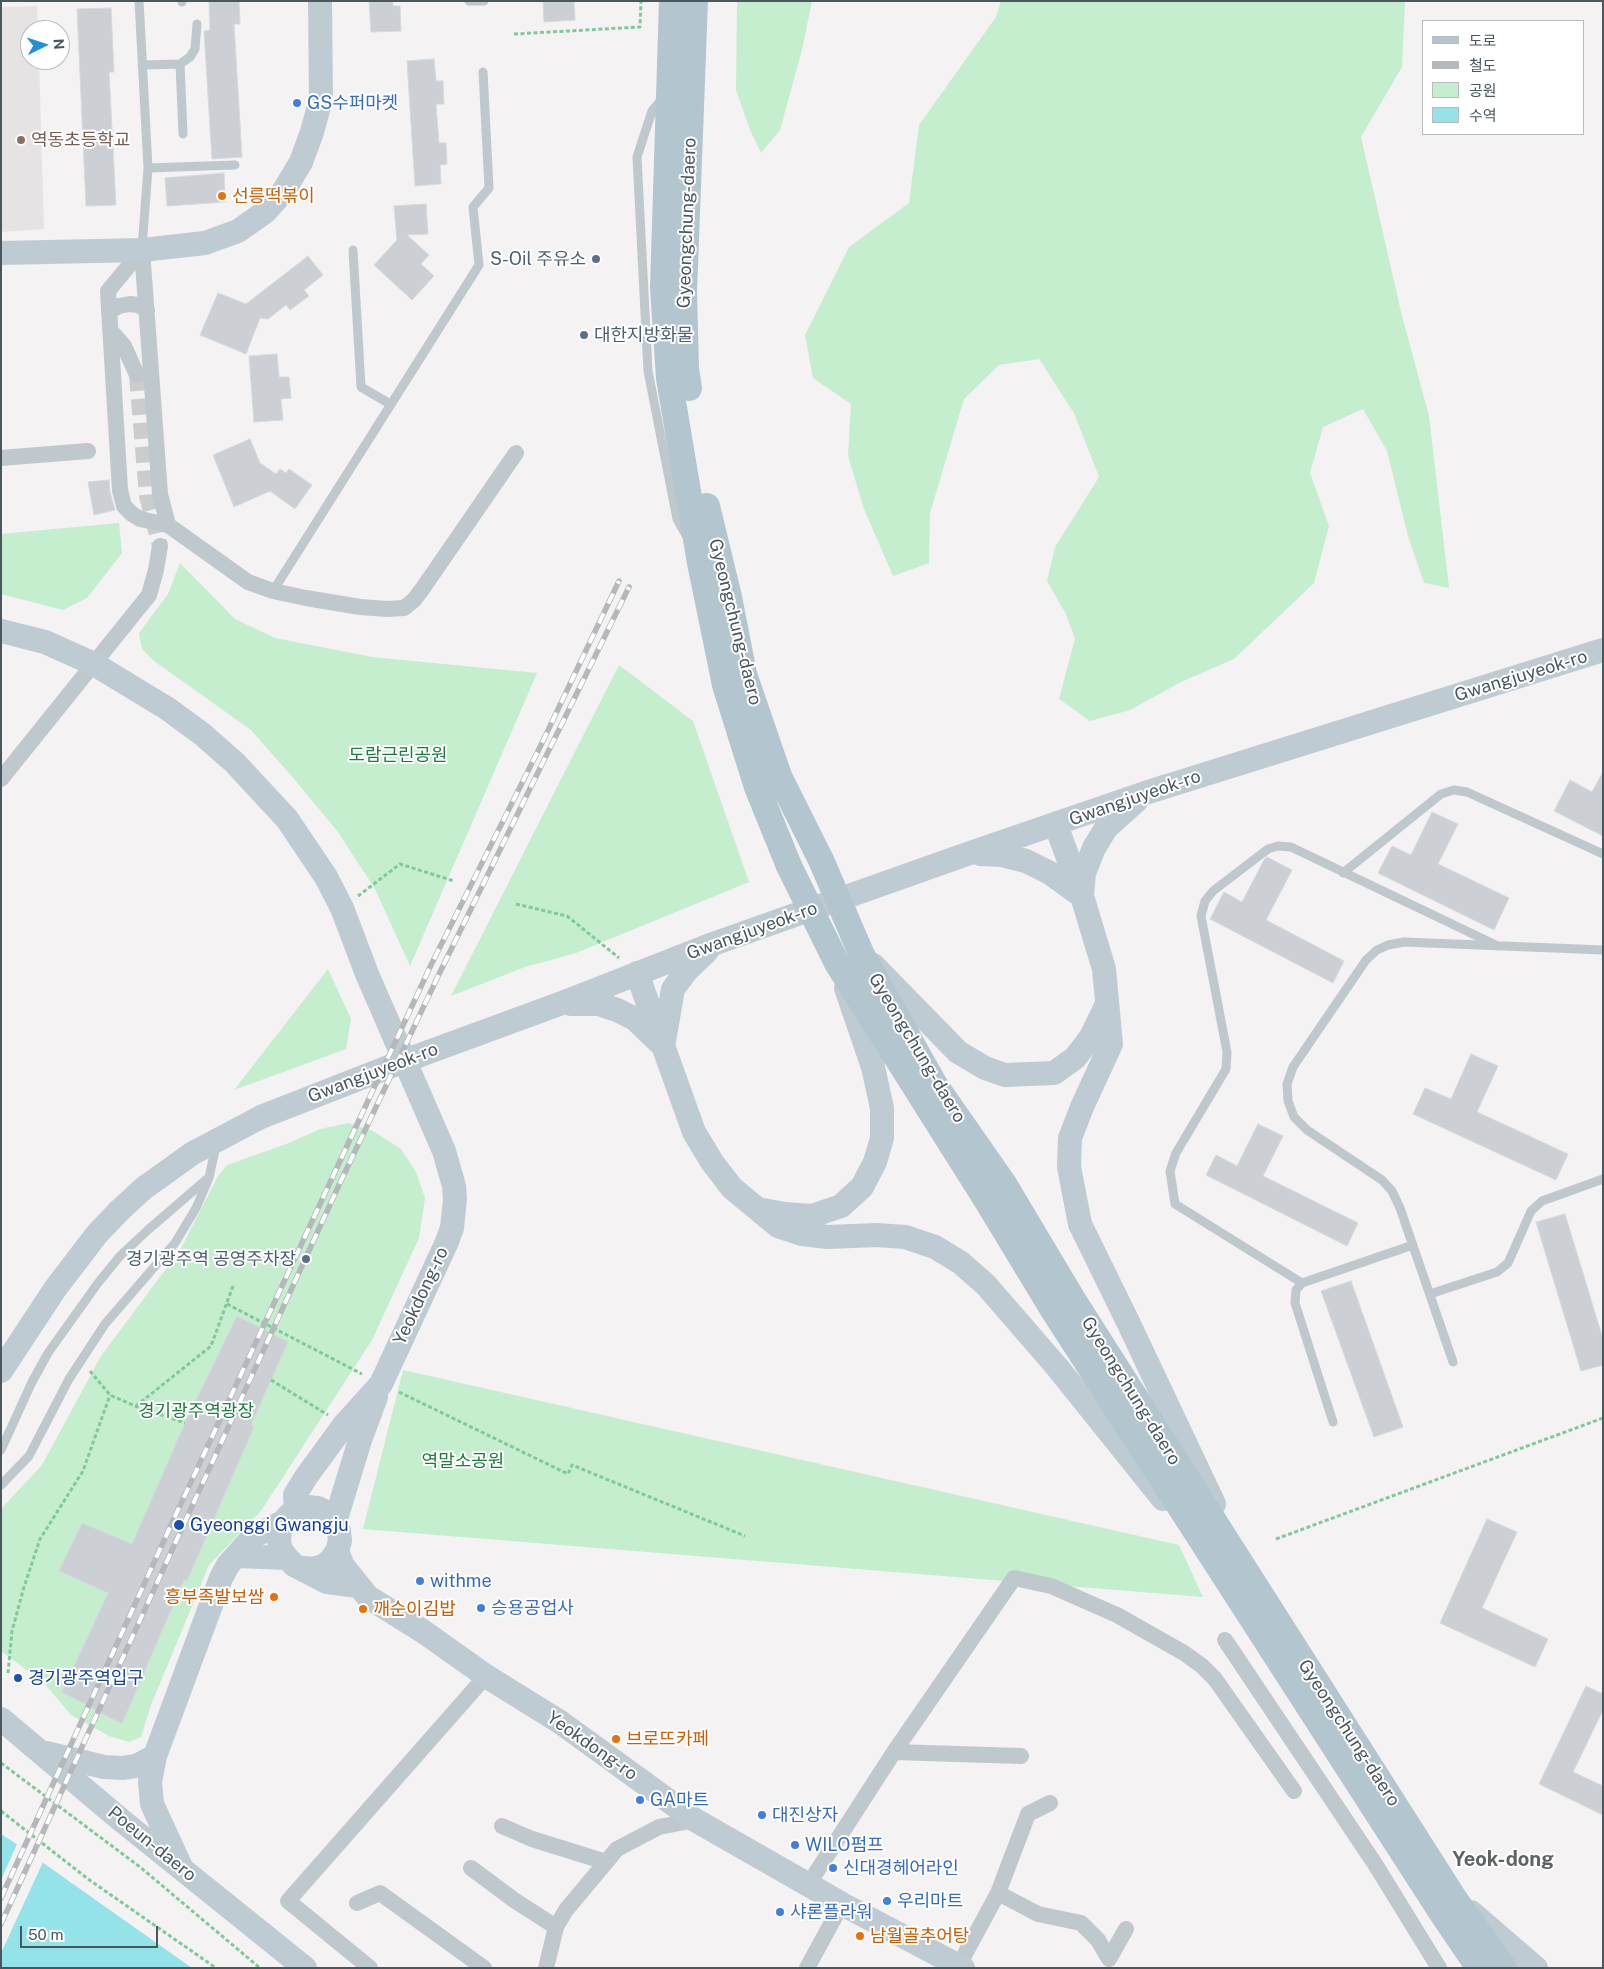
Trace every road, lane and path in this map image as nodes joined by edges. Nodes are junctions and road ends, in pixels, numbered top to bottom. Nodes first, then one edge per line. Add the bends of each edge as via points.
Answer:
1 (139, 1) edge
2 (320, 1) edge
3 (468, 1) edge
4 (484, 1) edge
5 (641, 1) edge
6 (672, 1) edge
7 (695, 1) edge
8 (197, 24) dead end
9 (514, 34) dead end
10 (180, 64) junction
11 (142, 65) junction
12 (483, 72) dead end
13 (183, 134) dead end
14 (235, 165) dead end
15 (148, 168) junction
16 (142, 250) junction
17 (353, 250) dead end
18 (1, 253) edge
19 (147, 310) junction
20 (109, 312) junction
21 (110, 330) junction
22 (149, 332) junction
23 (390, 404) junction
24 (88, 451) dead end
25 (516, 452) dead end
26 (1, 458) edge
27 (168, 525) junction
28 (160, 546) tunnel mouth
29 (273, 591) junction
30 (1, 631) edge
31 (1603, 650) edge
32 (94, 664) junction
33 (1, 779) edge
34 (1145, 793) junction
35 (1056, 824) junction
36 (970, 853) junction
37 (1603, 854) edge
38 (1343, 873) junction
39 (454, 881) dead end
40 (1082, 896) junction
41 (516, 904) dead end
42 (342, 908) junction
43 (713, 944) junction
44 (1498, 946) junction
45 (1603, 950) edge
46 (861, 953) junction
47 (838, 963) junction
48 (637, 973) junction
49 (1108, 1002) junction
50 (562, 1004) junction
51 (663, 1045) junction
52 (404, 1061) junction
53 (217, 1139) junction
54 (209, 1178) junction
55 (1603, 1179) edge
56 (758, 1209) junction
57 (1413, 1245) junction
58 (1302, 1284) junction
59 (233, 1286) dead end
60 (1430, 1294) junction
61 (227, 1304) junction
62 (1453, 1362) dead end
63 (88, 1368) dead end
64 (1, 1370) edge
65 (271, 1380) dead end
66 (381, 1384) junction
67 (110, 1395) junction
68 (135, 1406) junction
69 (1603, 1418) edge
70 (1333, 1422) dead end
71 (185, 1423) dead end
72 (344, 1425) junction
73 (1, 1450) edge
74 (1, 1485) edge
75 (290, 1516) junction
76 (336, 1522) junction
77 (745, 1536) dead end
78 (1276, 1539) dead end
79 (337, 1551) junction
80 (236, 1556) junction
81 (295, 1564) junction
82 (1231, 1568) junction
83 (358, 1586) junction
84 (1225, 1640) dead end
85 (8, 1673) dead end
86 (486, 1676) junction
87 (1, 1719) edge
88 (894, 1752) junction
89 (43, 1753) junction
90 (155, 1756) junction
91 (1021, 1756) dead end
92 (1, 1763) edge
93 (1294, 1791) dead end
94 (1050, 1803) dead end
95 (1, 1812) edge
96 (695, 1820) junction
97 (502, 1826) dead end
98 (606, 1862) junction
99 (181, 1867) junction
100 (471, 1868) dead end
101 (808, 1885) junction
102 (998, 1893) junction
103 (1454, 1898) junction
104 (357, 1902) dead end
105 (842, 1904) junction
106 (556, 1927) junction
107 (1126, 1929) dead end
108 (961, 1967) edge
109 (216, 1968) edge
110 (260, 1968) edge
111 (305, 1968) edge
112 (370, 1968) edge
113 (484, 1968) edge
114 (546, 1968) edge
115 (807, 1968) edge
116 (1439, 1968) edge
117 (1479, 1968) edge
118 (1504, 1968) edge
119 (1536, 1968) edge

1 - 11 lane
2 - 16 street via 321,99 301,162 283,192 265,212 238,231 205,244
3 - 4 lane
5 - 9 path via 640,27
6 - 47 main road, Gyeongchung-daero, bridge via 663,288 668,378 725,685 757,787 789,866
7 - 46 main road, Gyeongchung-daero, bridge via 684,292 686,369 697,451 744,674 779,776
8 - 10 lane via 195,49
10 - 11 lane
10 - 13 lane
11 - 15 lane
12 - 23 lane via 489,188 473,207 479,265
14 - 15 lane
15 - 16 lane
16 - 18 street
16 - 19 street
16 - 20 street via 108,291
17 - 23 lane via 361,388
19 - 20 street via 130,304
19 - 22 street
20 - 21 street
21 - 22 street via 124,346 137,375
21 - 27 street via 120,490 124,506 140,519
22 - 27 street via 160,494
23 - 29 lane
24 - 26 street
25 - 29 street via 423,588 404,608 360,607
27 - 29 street via 248,582
28 - 32 street via 149,595
30 - 32 street, Yeokdong-ro via 45,642
31 - 34 street, Gwangjuyeok-ro
32 - 33 street
32 - 42 street, Yeokdong-ro via 168,709 235,763 287,819 326,877
34 - 35 street, Gwangjuyeok-ro
34 - 40 street via 1106,828 1084,873
35 - 36 street, Gwangjuyeok-ro
35 - 40 street
36 - 40 street via 1002,855 1026,861 1050,873
36 - 43 street, Gwangjuyeok-ro
37 - 38 lane via 1466,792 1454,790 1441,794
38 - 44 lane
38 - 58 lane via 1291,847 1278,846 1256,857 1205,901 1202,916 1228,1052 1226,1069 1176,1153 1170,1171 1175,1204
39 - 42 path via 400,864
40 - 49 street via 1104,969
41 - 48 path via 567,916
42 - 52 street, Yeokdong-ro
43 - 48 street, Gwangjuyeok-ro
43 - 51 street via 672,989
44 - 45 lane
44 - 57 lane via 1404,942 1377,950 1366,960 1293,1067 1287,1084 1288,1101 1294,1117 1307,1130 1382,1180 1392,1191
46 - 49 street via 958,1052 985,1068 1005,1075 1054,1073 1075,1058 1091,1037
46 - 82 main road, Gyeongchung-daero via 935,1085 1004,1184
47 - 56 street via 873,1067 882,1108 882,1138 876,1162 862,1187 841,1206 812,1216
47 - 82 main road, Gyeongchung-daero via 1053,1310
48 - 50 street, Gwangjuyeok-ro
48 - 51 street
49 - 82 street via 1111,1044 1070,1138 1068,1168 1080,1224 1128,1322
50 - 51 street via 599,1004 617,1010 635,1019
50 - 52 street, Gwangjuyeok-ro
51 - 56 street via 694,1132 732,1188
52 - 53 street, Gwangjuyeok-ro via 282,1108
52 - 66 street, Yeokdong-ro via 444,1151 454,1186 455,1213 446,1244
53 - 54 lane
53 - 64 street, Gwangjuyeok-ro via 144,1188 97,1234 55,1289
54 - 73 lane via 120,1256 98,1282 48,1353
54 - 74 lane via 175,1243 105,1324 69,1379 29,1456
55 - 60 lane via 1542,1201 1531,1210 1508,1263 1497,1272
56 - 82 street via 778,1226 802,1234 904,1237 935,1247 962,1263 986,1285
57 - 58 lane
57 - 60 lane
58 - 70 lane via 1296,1290 1295,1303
59 - 61 path
60 - 62 lane
61 - 66 path
61 - 68 path via 211,1346
63 - 67 path
65 - 72 path
66 - 72 street, Yeokdong-ro
66 - 76 street via 360,1440
66 - 77 path via 568,1474 572,1465
67 - 68 path
67 - 85 path via 83,1471 40,1540 12,1631
68 - 71 path
69 - 78 path
72 - 75 street, Yeokdong-ro via 306,1477
75 - 76 street via 307,1508 318,1508
75 - 80 street via 254,1536
75 - 81 street, Yeokdong-ro via 280,1531 279,1541 281,1550
76 - 79 street via 340,1531
79 - 81 street via 331,1560 314,1569
79 - 83 street, Yeokdong-ro via 343,1566
80 - 81 street
80 - 90 street via 222,1578
81 - 83 street via 327,1582
82 - 103 main road, Gyeongchung-daero
82 - 117 main road, Gyeongchung-daero via 1441,1912
83 - 86 street, Yeokdong-ro via 368,1597
84 - 116 street via 1375,1864
86 - 96 street, Yeokdong-ro via 560,1722
86 - 112 street via 288,1901
87 - 89 street, Poeun-daero
88 - 91 street
88 - 93 street via 1014,1578 1050,1586 1117,1615 1202,1666 1215,1679
88 - 101 street
89 - 90 street via 122,1768 136,1766
89 - 99 street, Poeun-daero
90 - 99 street via 150,1782 152,1804
92 - 110 path via 140,1867
94 - 102 street via 1028,1814
95 - 109 path
96 - 98 street via 659,1827 617,1849
96 - 101 street, Yeokdong-ro
97 - 98 street
98 - 106 street
99 - 111 street, Poeun-daero
100 - 106 street
101 - 105 street, Yeokdong-ro
102 - 107 street via 1038,1914 1081,1923 1098,1940 1109,1959
102 - 108 street
103 - 118 main road, Gyeongchung-daero
103 - 119 street
104 - 113 street via 380,1893
105 - 108 street, Yeokdong-ro
105 - 115 street
106 - 114 street

